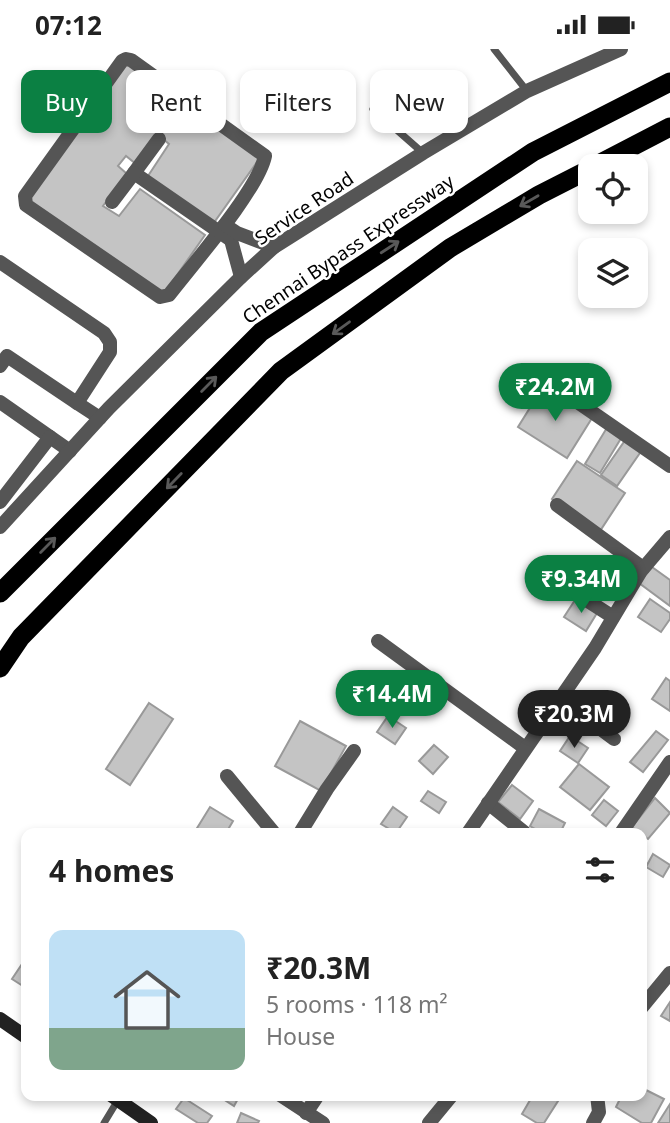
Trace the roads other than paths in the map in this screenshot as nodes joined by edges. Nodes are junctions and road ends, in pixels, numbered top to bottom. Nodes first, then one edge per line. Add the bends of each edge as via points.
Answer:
1 (494, 49) edge
2 (505, 49) edge
3 (621, 49) edge
4 (503, 61) junction
5 (670, 82) edge
6 (527, 91) junction
7 (670, 127) edge
8 (401, 133) edge
9 (159, 139) dead end
10 (424, 153) junction
11 (618, 154) edge
12 (134, 173) junction
13 (578, 175) edge
14 (112, 202) dead end
15 (221, 227) junction
16 (274, 247) junction
17 (0, 262) edge
18 (241, 277) junction
19 (0, 366) edge
20 (563, 392) dead end
21 (0, 402) edge
22 (78, 403) junction
23 (100, 418) junction
24 (50, 437) junction
25 (70, 451) junction
26 (670, 466) edge
27 (0, 501) edge
28 (557, 505) dead end
29 (0, 527) edge
30 (670, 537) edge
31 (643, 568) junction
32 (571, 590) dead end
33 (0, 593) edge
34 (613, 617) junction
35 (378, 641) dead end
36 (0, 667) edge
37 (559, 698) junction
38 (614, 739) dead end
39 (525, 748) junction
40 (354, 751) dead end
41 (670, 762) edge
42 (227, 776) dead end
43 (488, 803) junction
44 (270, 828) edge
45 (303, 828) edge
46 (471, 828) edge
47 (519, 828) edge
48 (624, 828) edge
49 (670, 973) edge
50 (647, 1001) edge
51 (0, 1019) edge
52 (21, 1034) edge
53 (115, 1101) edge
54 (122, 1101) edge
55 (289, 1101) edge
56 (314, 1101) edge
57 (447, 1101) edge
58 (598, 1101) edge
59 (306, 1113) junction
60 (104, 1123) edge
61 (151, 1123) edge
62 (323, 1123) edge
63 (429, 1123) edge
64 (593, 1123) edge

1 - 4 lane
2 - 4 lane
3 - 6 street, Service Road
4 - 6 lane
33 -> 5 highway, Chennai Bypass Expressway via 261,332 533,152
6 - 10 street, Service Road
7 - 11 highway
8 - 10 lane
9 - 12 street
10 - 16 street, Service Road
12 - 14 street
12 - 15 street
13 -> 36 highway via 450,248 281,371 20,637
15 - 15 street via 250,187 265,156 126,59 25,195 26,205 160,297 169,295
15 - 16 street
15 - 18 street via 231,240
16 - 18 street, Service Road
17 - 22 street via 104,333 110,342 110,352
18 - 23 street, Service Road
19 - 22 street via 7,356
20 - 26 street
21 - 24 street
22 - 23 street
23 - 25 street, Service Road
24 - 25 street
24 - 27 street
25 - 29 street, Service Road
28 - 31 street
30 - 31 street
31 - 34 street
32 - 34 street
34 - 37 street
35 - 39 street
37 - 38 street
37 - 39 street
39 - 43 street
40 - 45 street
41 - 48 street
42 - 44 street
43 - 46 street
43 - 47 street
49 - 50 street
51 - 52 main road
53 - 60 lane
54 - 61 main road
55 - 59 street
56 - 59 street
57 - 63 street
58 - 64 street via 599,1112
59 - 62 street

